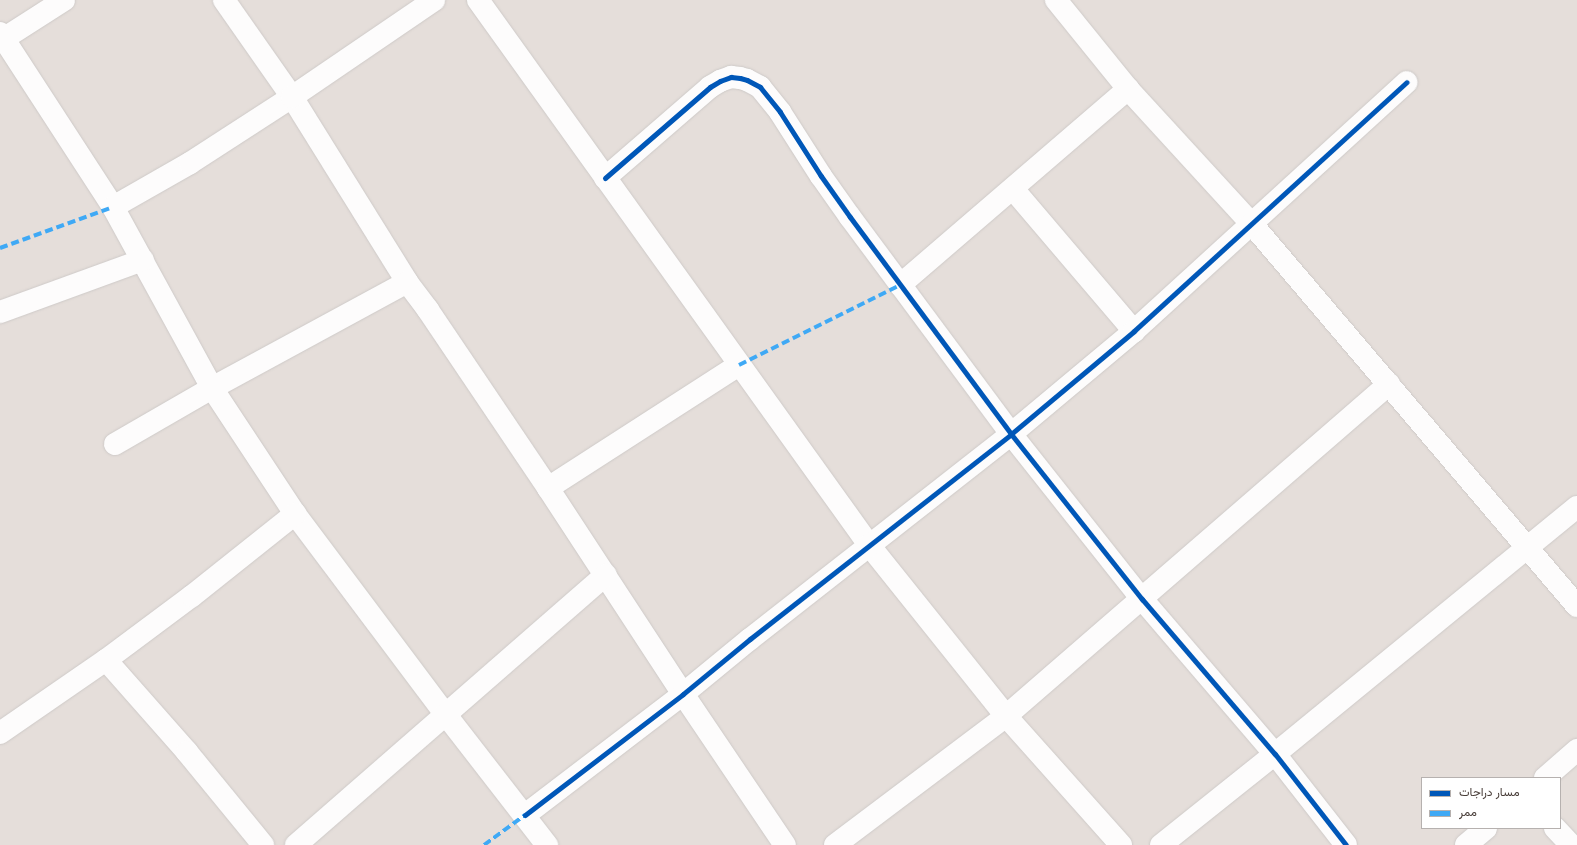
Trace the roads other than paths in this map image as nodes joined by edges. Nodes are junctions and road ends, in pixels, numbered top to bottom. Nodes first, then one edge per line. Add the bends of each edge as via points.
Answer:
1 (64, 0) edge
2 (224, 0) edge
3 (434, 0) edge
4 (478, 0) edge
5 (1056, 0) edge
6 (1, 37) edge
7 (1407, 82) dead end
8 (1128, 89) junction
9 (292, 97) junction
10 (605, 178) junction
11 (1013, 189) junction
12 (113, 207) junction
13 (1251, 222) junction
14 (143, 260) junction
15 (407, 282) junction
16 (900, 285) junction
17 (0, 312) edge
18 (1134, 331) junction
19 (739, 364) junction
20 (1389, 384) junction
21 (212, 388) junction
22 (1011, 434) junction
23 (115, 444) dead end
24 (548, 488) junction
25 (1577, 507) edge
26 (295, 514) junction
27 (869, 546) junction
28 (1528, 549) junction
29 (606, 576) junction
30 (1142, 599) junction
31 (1577, 606) edge
32 (106, 660) junction
33 (683, 694) junction
34 (446, 715) junction
35 (1006, 716) junction
36 (0, 733) edge
37 (1577, 750) edge
38 (1275, 754) junction
39 (1546, 777) edge
40 (525, 815) junction
41 (1485, 829) edge
42 (1556, 829) edge
43 (263, 845) edge
44 (296, 845) edge
45 (547, 845) edge
46 (785, 845) edge
47 (835, 845) edge
48 (1122, 845) edge
49 (1161, 845) edge
50 (1346, 845) edge
51 (1466, 845) edge
52 (1571, 845) edge

1 - 6 street
2 - 9 street
3 - 9 street
4 - 10 street
5 - 8 street
6 - 12 street
7 - 13 street
8 - 11 street
8 - 13 street
9 - 12 street via 190,163
9 - 15 street
10 - 16 street via 710,87 731,77 747,80 760,87 780,112 821,176
10 - 19 street
11 - 16 street
11 - 18 street
12 - 14 street
13 - 18 street
13 - 20 street
14 - 17 street
14 - 21 street
15 - 21 street
15 - 24 street
16 - 22 street
18 - 22 street
19 - 24 street
19 - 27 street
20 - 28 street
20 - 30 street
21 - 23 street
21 - 26 street
22 - 27 street
22 - 30 street
24 - 29 street
25 - 28 street
26 - 32 street
26 - 34 street
27 - 33 street
27 - 35 street
28 - 31 street
28 - 38 street
29 - 33 street
29 - 34 street
30 - 35 street
30 - 38 street
32 - 36 street
32 - 43 street via 187,752
33 - 40 street
33 - 46 street
34 - 40 street
34 - 44 street
35 - 47 street
35 - 48 street
37 - 39 street
38 - 49 street
38 - 50 street
40 - 45 street
41 - 51 street
42 - 52 street

